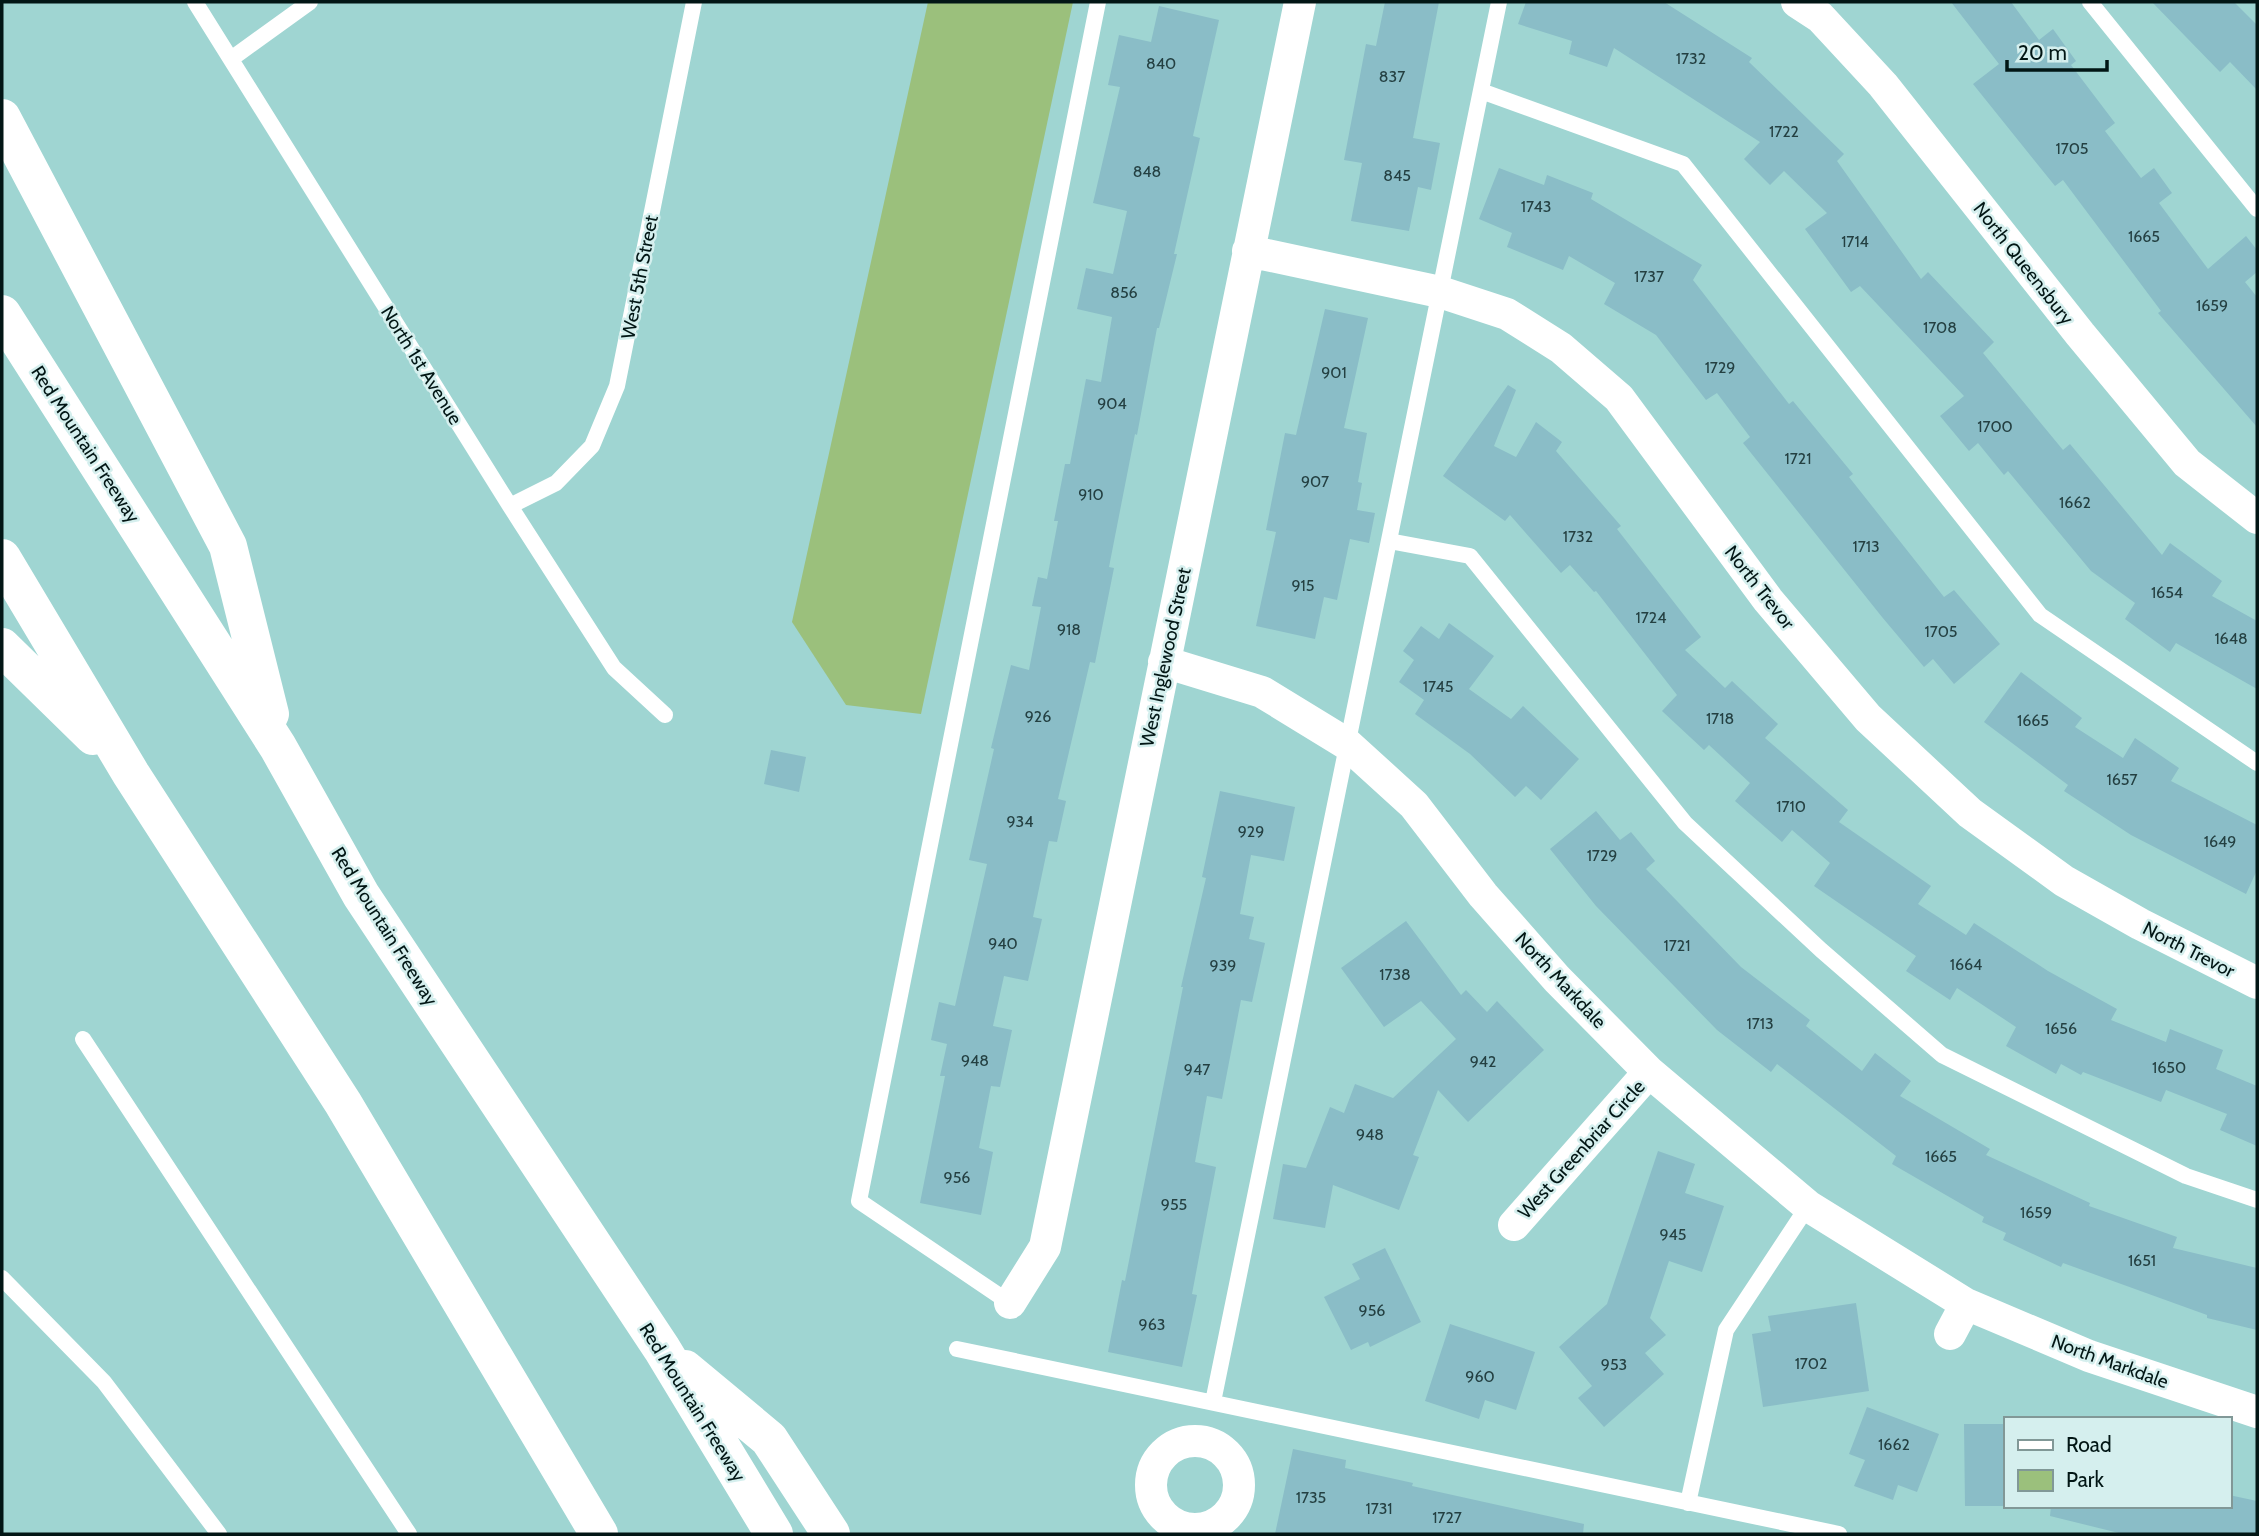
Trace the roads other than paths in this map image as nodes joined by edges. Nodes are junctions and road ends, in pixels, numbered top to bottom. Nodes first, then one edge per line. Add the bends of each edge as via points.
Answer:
1 (195, 2) edge
2 (310, 2) edge
3 (694, 2) edge
4 (1098, 2) edge
5 (1300, 2) edge
6 (1499, 2) edge
7 (1797, 2) edge
8 (2090, 2) edge
9 (231, 59) junction
10 (1481, 91) junction
11 (2, 118) edge
12 (2257, 209) edge
13 (1248, 251) junction
14 (1440, 292) junction
15 (2, 314) edge
16 (510, 506) junction
17 (2257, 518) edge
18 (1389, 541) junction
19 (2, 558) edge
20 (2, 647) edge
21 (1164, 662) junction
22 (665, 715) dead end
23 (1347, 744) junction
24 (278, 747) junction
25 (2257, 763) edge
26 (131, 774) junction
27 (2257, 983) edge
28 (83, 1039) dead end
29 (1649, 1072) junction
30 (2257, 1200) edge
31 (1808, 1206) junction
32 (1514, 1224) dead end
33 (2, 1278) edge
34 (1010, 1303) joint
35 (1966, 1304) junction
36 (1950, 1334) dead end
37 (662, 1349) junction
38 (957, 1349) dead end
39 (1213, 1402) junction
40 (2257, 1412) edge
41 (1688, 1503) junction
42 (219, 1534) edge
43 (409, 1534) edge
44 (599, 1534) edge
45 (774, 1534) edge
46 (831, 1534) edge
47 (1839, 1534) edge

1 - 9 lane, North 1st Avenue
2 - 9 lane
3 - 16 lane, West 5th Street via 617,386 592,446 556,483
4 - 34 lane via 859,1200
5 - 13 street, West Inglewood Street
6 - 10 lane
7 - 17 street, North Queensbury via 1820,18 1883,85 2187,463
8 - 12 lane
9 - 16 lane, North 1st Avenue
10 - 14 lane
10 - 25 lane via 1684,164 2040,615
11 - 24 highway via 228,546
13 - 14 street, North Trevor
13 - 21 street, West Inglewood Street
14 - 18 lane
14 - 27 street, North Trevor via 1507,314 1561,348 1619,397 1768,600 1868,718 1970,813 2064,881
15 - 24 highway, Red Mountain Freeway
16 - 22 lane, North 1st Avenue via 614,668
18 - 23 lane
18 - 30 lane via 1470,556 1685,822 1942,1055 2186,1176
19 - 26 highway
20 - 26 highway
21 - 23 street, North Markdale via 1262,692
21 - 34 street, West Inglewood Street via 1045,1247
23 - 29 street, North Markdale via 1414,805 1483,895
23 - 39 lane
24 - 37 highway, Red Mountain Freeway via 361,895
26 - 44 highway via 343,1103
28 - 43 lane
29 - 31 street, North Markdale
29 - 32 street, West Greenbriar Circle
31 - 35 street, North Markdale
31 - 41 lane via 1726,1330
33 - 42 lane via 104,1382
35 - 36 street
35 - 40 street, North Markdale via 2089,1356
37 - 45 highway, Red Mountain Freeway
37 - 46 highway via 769,1439
38 - 39 lane
39 - 41 lane
41 - 47 lane

